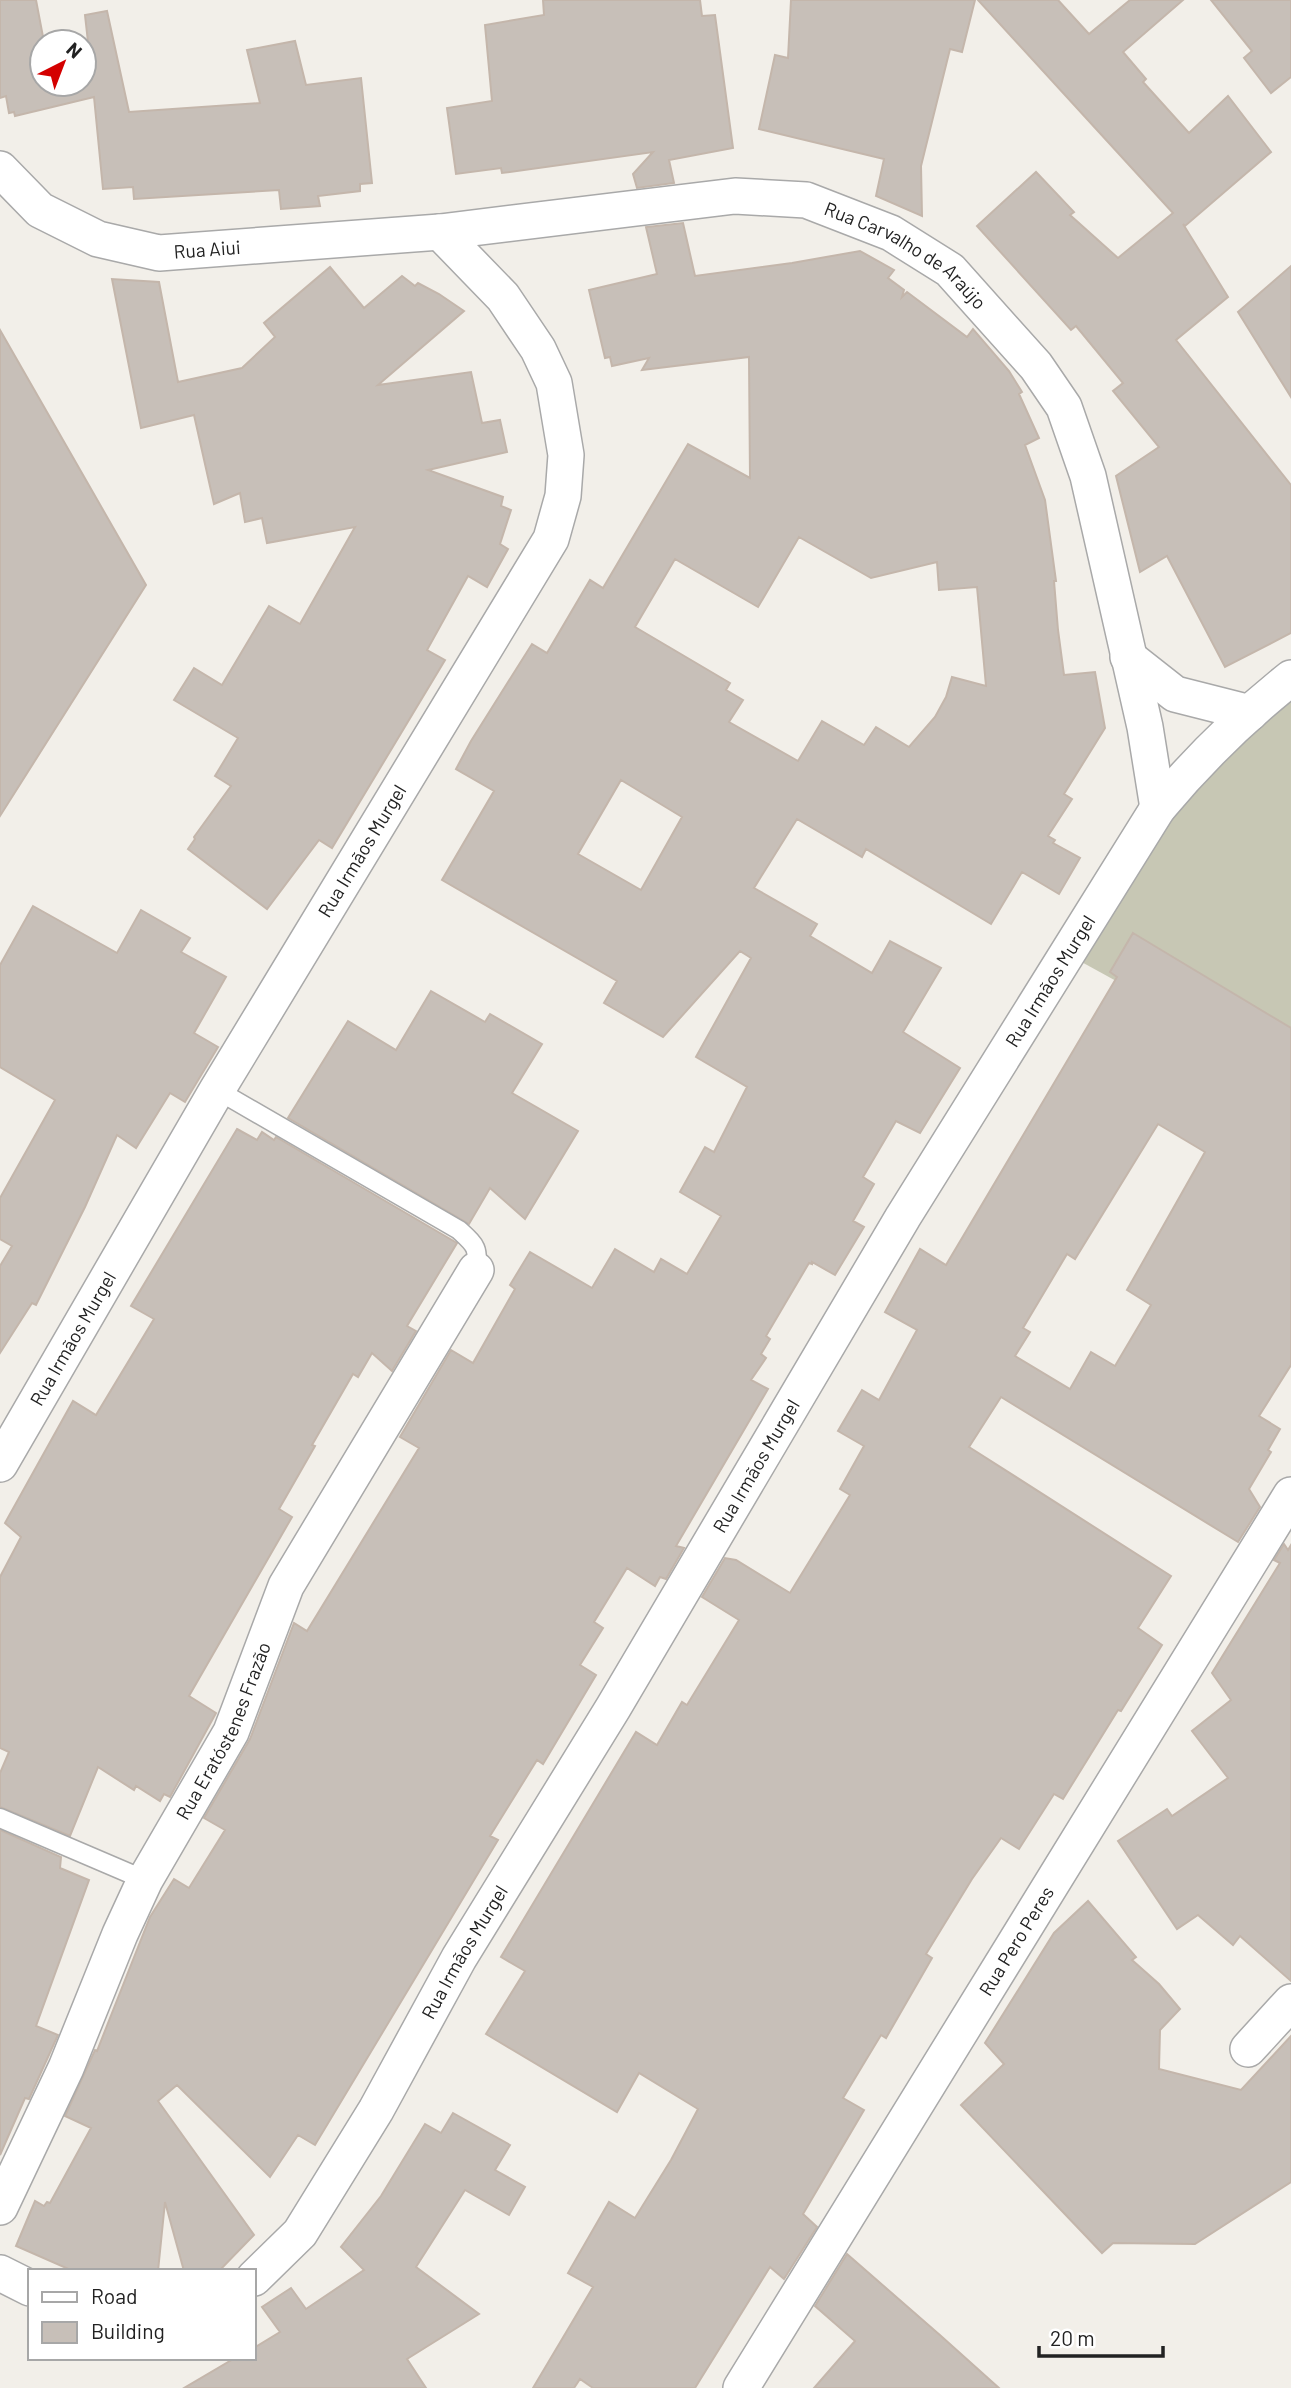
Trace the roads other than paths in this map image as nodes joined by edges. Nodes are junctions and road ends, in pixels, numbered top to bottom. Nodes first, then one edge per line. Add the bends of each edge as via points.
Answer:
1 (0, 169) edge
2 (440, 232) junction
3 (1128, 657) junction
4 (1291, 678) edge
5 (1250, 713) junction
6 (1158, 808) junction
7 (217, 1090) junction
8 (476, 1270) joint
9 (0, 1464) edge
10 (1291, 1495) edge
11 (0, 1818) edge
12 (145, 1880) junction
13 (1291, 2002) edge
14 (1248, 2049) dead end
15 (0, 2207) edge
16 (0, 2273) edge
17 (256, 2276) edge
18 (28, 2287) edge
19 (740, 2388) edge

1 - 2 street, Rua Aiui via 40,210 97,239 159,253
2 - 3 street, Rua Carvalho de Araújo via 735,196 806,200 891,233 950,270 1036,366 1064,407 1088,476
2 - 7 street, Rua Irmãos Murgel via 503,297 554,383 566,455 563,496 551,539
3 - 5 street via 1175,694
3 - 6 street, Rua Carvalho de Araújo
4 - 5 street, Rua Irmãos Murgel
5 - 6 street, Rua Irmãos Murgel
6 - 17 street, Rua Irmãos Murgel via 903,1217 613,1708 459,1958 363,2132 300,2233
7 - 8 lane via 458,1230 478,1253
7 - 9 street, Rua Irmãos Murgel
8 - 12 street, Rua Eratóstenes Frazão via 286,1587 231,1732
10 - 19 street, Rua Pero Peres
11 - 12 lane
12 - 15 street, Rua Eratóstenes Frazão via 66,2067
13 - 14 street
16 - 18 street

